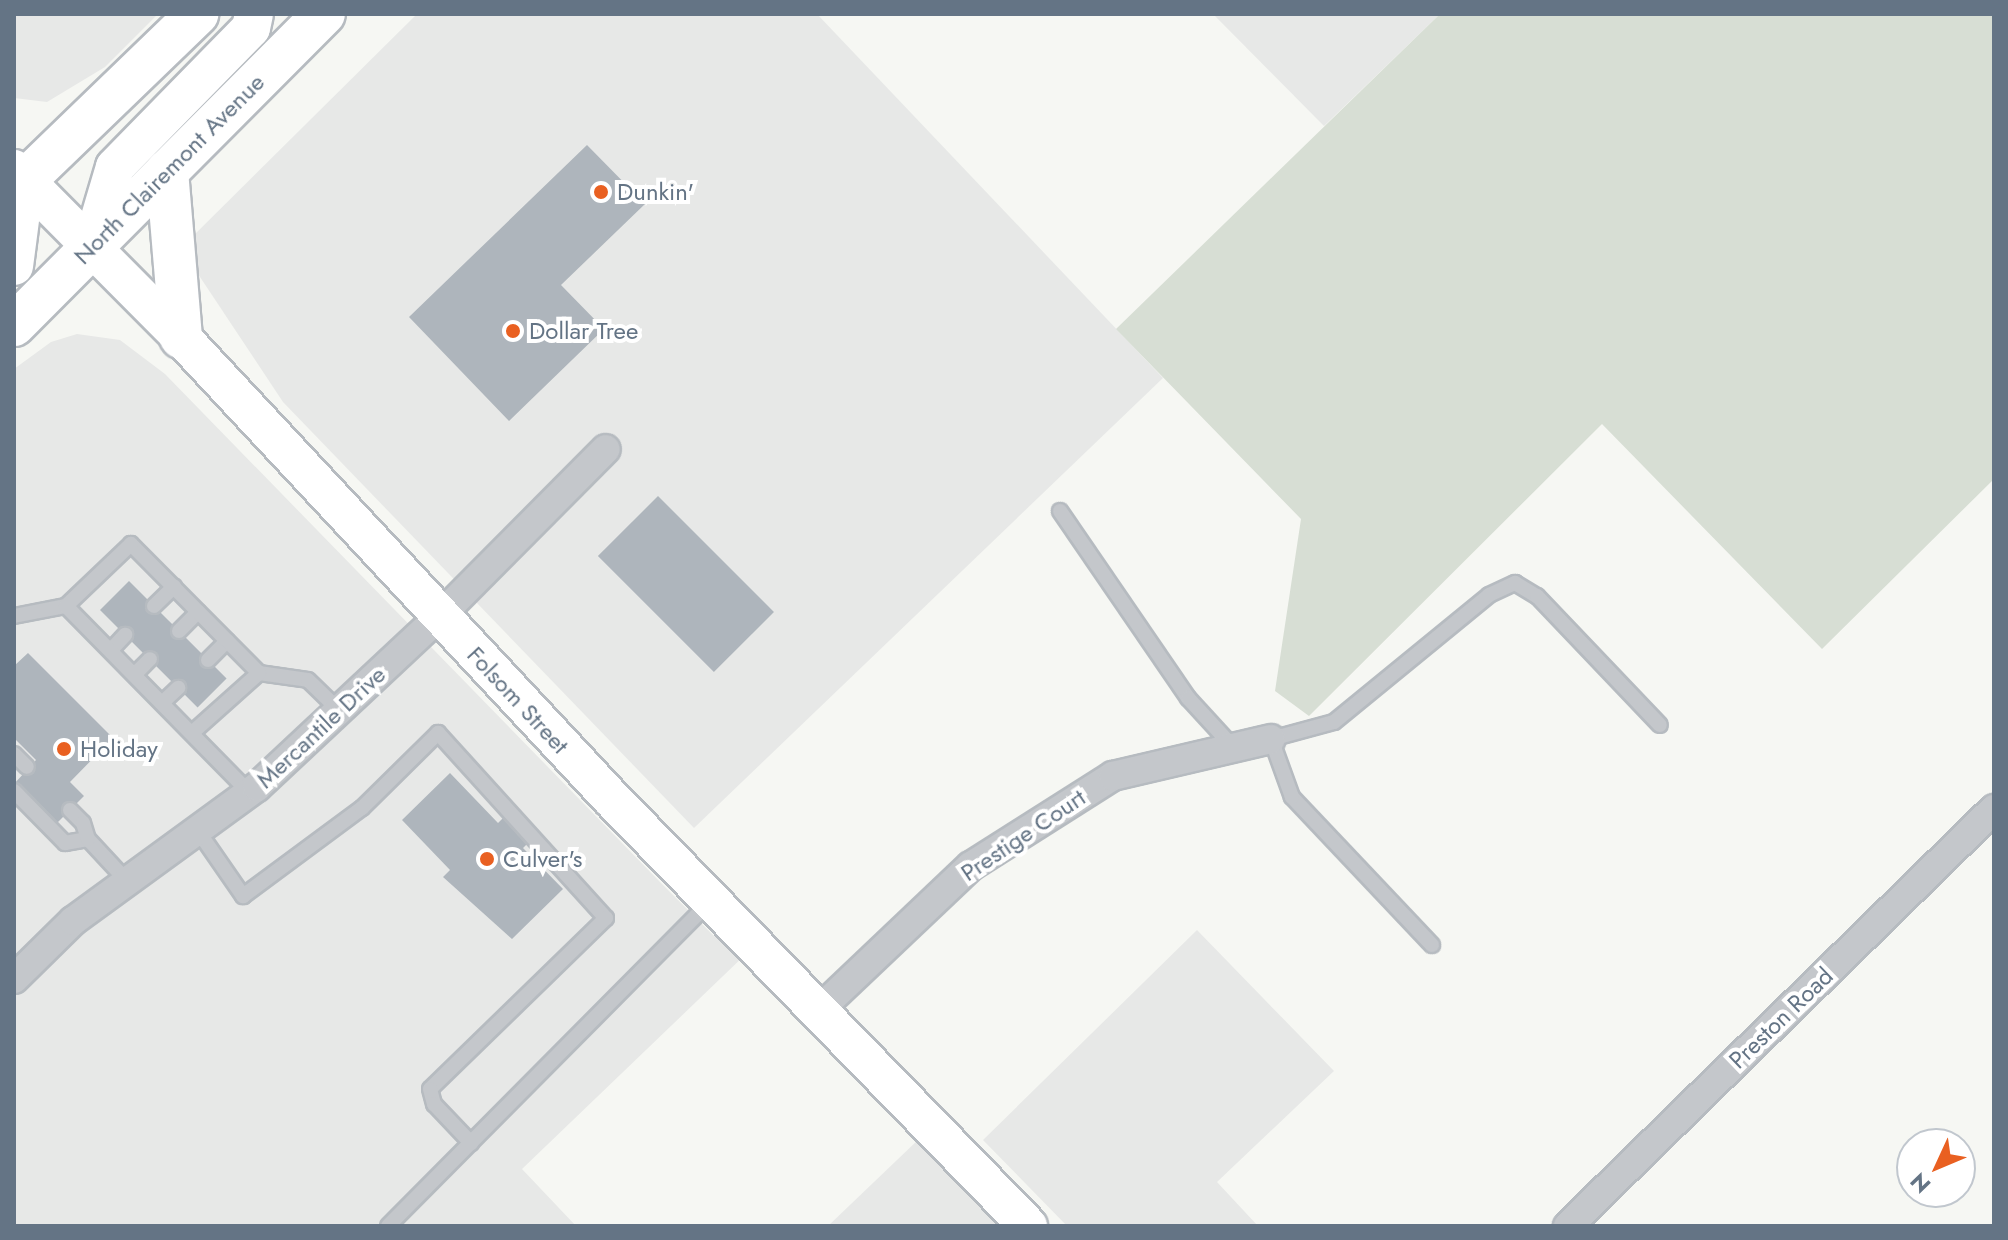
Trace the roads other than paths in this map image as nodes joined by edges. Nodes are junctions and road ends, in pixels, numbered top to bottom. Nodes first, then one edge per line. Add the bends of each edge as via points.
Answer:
1 (197, 14) edge
2 (254, 14) edge
3 (324, 14) edge
4 (167, 171) junction
5 (18, 180) edge
6 (91, 248) junction
7 (14, 266) edge
8 (14, 325) edge
9 (181, 337) junction
10 (606, 449) dead end
11 (1060, 511) dead end
12 (174, 587) junction
13 (66, 606) junction
14 (154, 606) dead end
15 (198, 612) junction
16 (14, 616) edge
17 (440, 616) junction
18 (179, 631) dead end
19 (125, 635) dead end
20 (227, 641) junction
21 (111, 650) junction
22 (150, 659) dead end
23 (208, 660) dead end
24 (259, 673) junction
25 (135, 674) junction
26 (178, 688) dead end
27 (163, 702) junction
28 (339, 710) junction
29 (1660, 725) dead end
30 (193, 732) junction
31 (1271, 739) junction
32 (1233, 747) junction
33 (14, 754) edge
34 (27, 767) dead end
35 (14, 791) edge
36 (249, 792) junction
37 (1994, 809) edge
38 (70, 810) dead end
39 (196, 828) junction
40 (88, 839) junction
41 (126, 880) junction
42 (711, 900) junction
43 (1432, 945) dead end
44 (14, 979) edge
45 (819, 1010) junction
46 (471, 1143) junction
47 (388, 1226) edge
48 (1028, 1226) edge
49 (1568, 1226) edge

1 - 5 main road
2 - 6 street via 251,28 115,167
3 - 4 main road, North Clairemont Avenue
4 - 6 main road, North Clairemont Avenue
4 - 9 main road
5 - 6 street, Folsom Street
5 - 7 street
6 - 8 main road, North Clairemont Avenue
6 - 9 street, Folsom Street
9 - 17 street, Folsom Street
10 - 17 street, Mercantile Drive
11 - 32 lane via 1188,698
12 - 13 lane via 131,544
12 - 14 lane
12 - 15 lane
13 - 16 lane
13 - 21 lane
15 - 18 lane
15 - 20 lane
17 - 28 street, Mercantile Drive
17 - 42 street, Folsom Street
19 - 21 lane
20 - 23 lane
20 - 24 lane
21 - 25 lane
22 - 25 lane
24 - 28 lane via 308,680
24 - 30 lane
25 - 27 lane
26 - 27 lane
27 - 30 lane
28 - 36 street, Mercantile Drive
29 - 31 lane via 1537,596 1515,583 1489,595 1334,722
30 - 36 lane
31 - 32 street, Prestige Court
31 - 43 lane via 1292,797
32 - 45 street, Prestige Court via 1113,776 971,866
33 - 34 lane
35 - 40 lane via 65,843
36 - 39 street, Mercantile Drive
37 - 49 street, Preston Road
38 - 40 lane via 83,823
39 - 41 street, Mercantile Drive
39 - 46 lane via 243,896 340,823 438,733 606,918 430,1089 434,1104
40 - 41 lane
41 - 44 street, Mercantile Drive via 73,921
42 - 45 street, Folsom Street
42 - 46 lane
45 - 48 street, Folsom Street
46 - 47 lane

